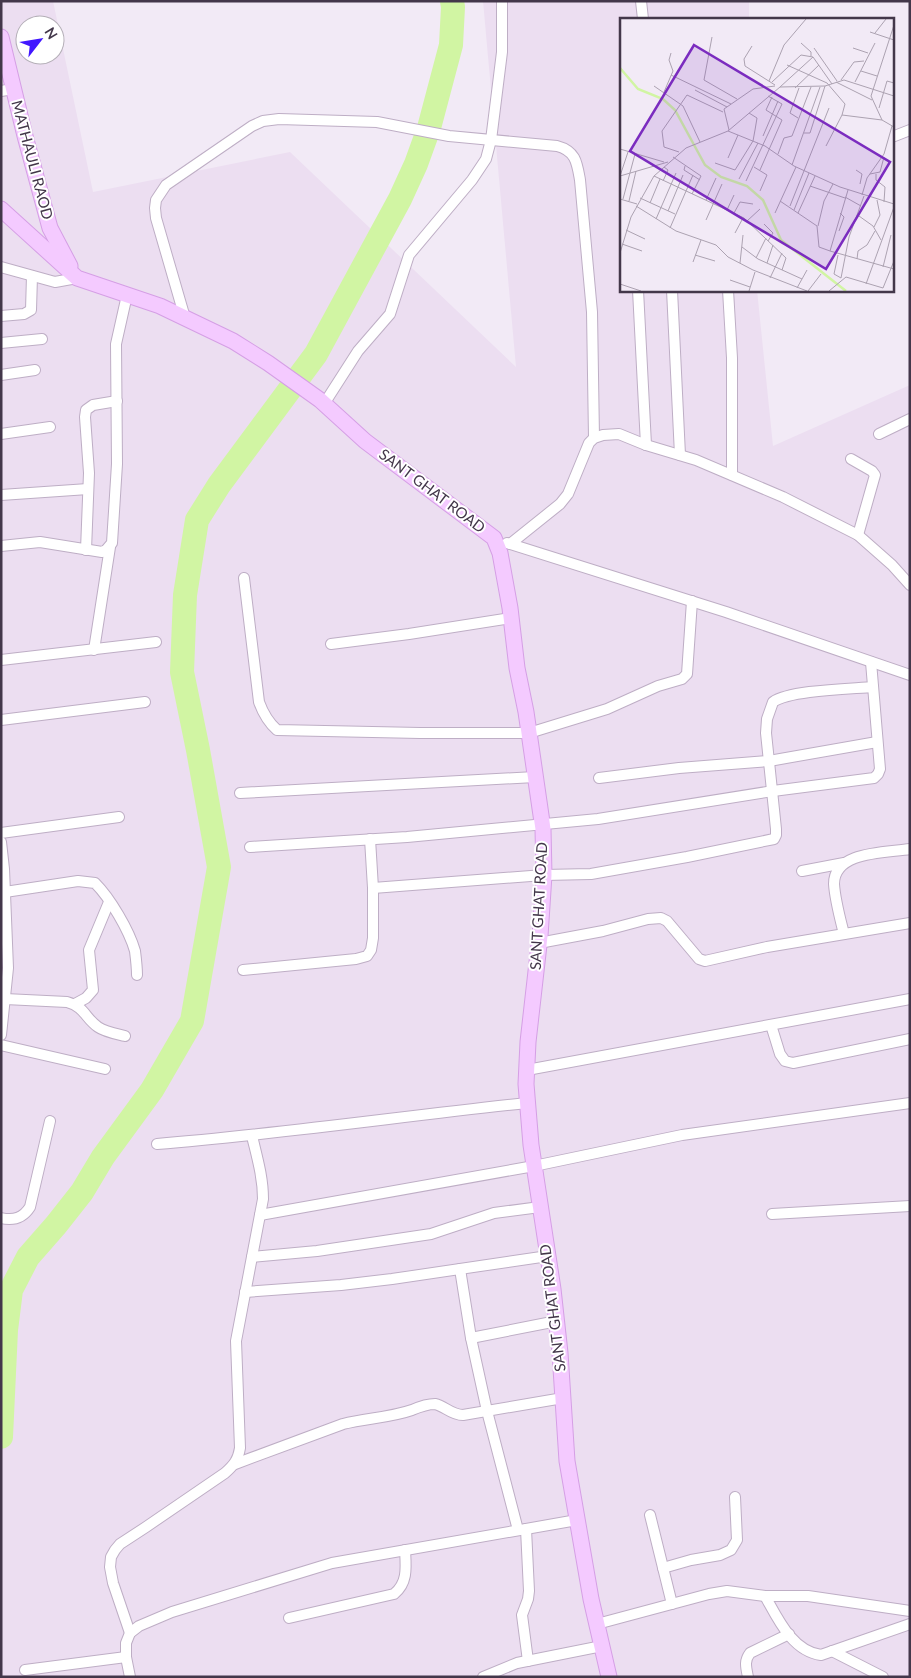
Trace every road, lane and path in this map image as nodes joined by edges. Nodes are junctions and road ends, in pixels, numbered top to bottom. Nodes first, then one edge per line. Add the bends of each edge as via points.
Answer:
1 (502, 1) edge
2 (641, 1) edge
3 (643, 18) edge
4 (1, 39) edge
5 (7, 90) edge
6 (910, 130) edge
7 (894, 135) edge
8 (491, 140) junction
9 (1, 209) edge
10 (1, 267) edge
11 (32, 276) junction
12 (77, 278) junction
13 (638, 291) edge
14 (672, 291) edge
15 (728, 291) edge
16 (127, 295) junction
17 (1, 316) edge
18 (185, 318) junction
19 (42, 338) dead end
20 (1, 343) edge
21 (34, 370) dead end
22 (1, 375) edge
23 (117, 401) junction
24 (322, 402) junction
25 (910, 419) edge
26 (50, 427) dead end
27 (1, 434) edge
28 (879, 434) dead end
29 (594, 438) junction
30 (646, 445) junction
31 (680, 455) junction
32 (851, 459) dead end
33 (732, 475) junction
34 (88, 489) junction
35 (1, 495) edge
36 (858, 535) junction
37 (494, 538) junction
38 (510, 544) junction
39 (1, 546) edge
40 (110, 547) junction
41 (86, 550) junction
42 (244, 578) dead end
43 (910, 585) edge
44 (692, 601) junction
45 (511, 618) junction
46 (156, 642) dead end
47 (330, 644) dead end
48 (94, 650) junction
49 (1, 660) edge
50 (872, 662) junction
51 (910, 675) edge
52 (873, 687) junction
53 (144, 702) dead end
54 (1, 720) edge
55 (529, 733) junction
56 (877, 742) junction
57 (769, 761) junction
58 (534, 777) junction
59 (599, 778) dead end
60 (773, 791) junction
61 (240, 793) dead end
62 (119, 817) dead end
63 (542, 824) junction
64 (1, 833) edge
65 (370, 839) junction
66 (1, 842) edge
67 (250, 847) dead end
68 (910, 849) edge
69 (844, 862) junction
70 (802, 871) dead end
71 (544, 875) junction
72 (373, 888) junction
73 (5, 892) junction
74 (109, 902) junction
75 (910, 924) edge
76 (844, 934) junction
77 (540, 943) junction
78 (5, 961) edge
79 (243, 970) dead end
80 (137, 975) dead end
81 (5, 999) junction
82 (910, 999) edge
83 (75, 1004) junction
84 (770, 1025) junction
85 (1, 1035) edge
86 (125, 1036) dead end
87 (910, 1039) edge
88 (1, 1045) edge
89 (105, 1069) dead end
90 (527, 1070) junction
91 (528, 1103) junction
92 (910, 1103) edge
93 (50, 1122) dead end
94 (252, 1136) junction
95 (157, 1144) dead end
96 (534, 1166) junction
97 (910, 1206) edge
98 (540, 1207) junction
99 (772, 1214) dead end
100 (260, 1215) junction
101 (1, 1218) edge
102 (548, 1256) junction
103 (252, 1257) junction
104 (460, 1269) junction
105 (245, 1292) junction
106 (556, 1321) junction
107 (471, 1338) junction
108 (562, 1398) junction
109 (487, 1411) junction
110 (235, 1464) junction
111 (736, 1497) dead end
112 (650, 1515) dead end
113 (577, 1520) junction
114 (522, 1529) junction
115 (405, 1550) junction
116 (663, 1568) junction
117 (765, 1596) junction
118 (672, 1604) junction
119 (910, 1611) edge
120 (289, 1618) dead end
121 (597, 1624) junction
122 (910, 1624) edge
123 (130, 1633) junction
124 (789, 1634) junction
125 (602, 1646) junction
126 (832, 1651) junction
127 (126, 1657) junction
128 (528, 1661) junction
129 (25, 1670) dead end
130 (130, 1677) edge
131 (482, 1677) edge
132 (609, 1677) edge
133 (748, 1677) edge
134 (883, 1677) edge

1 - 8 street via 502,52
2 - 3 street
4 - 5 street, MATHAULI RAOD
5 - 12 street, MATHAULI RAOD via 50,228
6 - 7 street
8 - 18 street via 449,136 377,122 279,119 252,126 166,184 156,200 154,208
8 - 24 street via 486,159 472,180 409,255 390,314 358,351
8 - 29 street via 566,148 577,163 592,312
9 - 12 street
10 - 11 street
11 - 12 street via 55,282
11 - 17 street via 31,310 24,314
12 - 16 street, SANT GHAT ROAD
13 - 30 street
14 - 31 street
15 - 33 street via 732,358
16 - 18 street, SANT GHAT ROAD
16 - 23 street via 116,344
18 - 24 street, SANT GHAT ROAD via 233,341
19 - 20 street
21 - 22 street
23 - 34 street via 93,405 86,410
23 - 40 street via 117,464
24 - 37 street, SANT GHAT ROAD via 365,441
25 - 28 street
26 - 27 street
29 - 30 street via 619,434
29 - 38 street via 564,499
30 - 31 street
31 - 33 street
32 - 36 street via 875,475
33 - 36 street
34 - 35 street
34 - 41 street
36 - 43 street
37 - 38 street
37 - 45 street, SANT GHAT ROAD via 500,554
38 - 44 street
39 - 41 street via 40,542
40 - 41 street via 102,552
40 - 48 street
42 - 55 street via 259,702 277,730
44 - 50 street
44 - 55 street via 688,666 682,679 607,709
45 - 47 street
45 - 55 street, SANT GHAT ROAD
46 - 48 street
48 - 49 street
50 - 51 street
50 - 52 street
52 - 56 street
52 - 57 street via 813,692 773,702 766,733
53 - 54 street
55 - 58 street, SANT GHAT ROAD
56 - 57 street
56 - 60 street via 880,769 874,778
57 - 59 street
57 - 60 street
58 - 61 street
58 - 63 street, SANT GHAT ROAD
60 - 63 street via 598,819
60 - 71 street via 774,840 591,874
62 - 64 street
63 - 65 street
63 - 71 street, SANT GHAT ROAD
65 - 67 street
65 - 72 street
66 - 73 street
68 - 69 street
69 - 70 street
69 - 76 street via 834,877 834,886
71 - 72 street
71 - 77 street, SANT GHAT ROAD
72 - 79 street via 373,938 366,956
73 - 74 street via 89,882 95,883
73 - 78 street
74 - 80 street via 131,941
74 - 83 street via 89,950 93,990
75 - 76 street
76 - 77 street via 705,961 699,959 661,918
77 - 90 street, SANT GHAT ROAD
78 - 81 street
81 - 83 street
81 - 85 street
82 - 84 street
83 - 86 street via 98,1027
84 - 87 street via 780,1054 793,1063
84 - 90 street
88 - 89 street
90 - 91 street, SANT GHAT ROAD
91 - 94 street
91 - 96 street, SANT GHAT ROAD
92 - 96 street via 682,1135
93 - 101 street via 30,1206 21,1217
94 - 95 street
94 - 100 street via 263,1184
96 - 98 street, SANT GHAT ROAD
96 - 100 street
97 - 99 street
98 - 102 street, SANT GHAT ROAD
98 - 103 street via 494,1213 431,1234
100 - 103 street
102 - 104 street
102 - 106 street, SANT GHAT ROAD
103 - 105 street
104 - 105 street via 341,1285
104 - 107 street
105 - 110 street via 236,1341 240,1448
106 - 107 street
106 - 108 street, SANT GHAT ROAD
107 - 109 street
108 - 109 street
108 - 113 street, SANT GHAT ROAD via 567,1461
109 - 110 street via 456,1415 434,1404 388,1418 343,1424
109 - 114 street
110 - 123 street via 115,1550 110,1567
111 - 116 street via 737,1540 732,1550
112 - 116 street
113 - 114 street
113 - 121 street, SANT GHAT ROAD
114 - 115 street
114 - 128 street via 529,1591 522,1615
115 - 120 street via 405,1579 394,1594
115 - 123 street via 332,1563 172,1612
116 - 118 street
117 - 118 street via 720,1592
117 - 119 street via 821,1598
117 - 124 street
118 - 121 street
121 - 125 street, SANT GHAT ROAD
122 - 126 street
123 - 127 street
124 - 126 street via 802,1649 811,1653 821,1655
124 - 133 street via 750,1653 746,1658
125 - 128 street
125 - 132 street, SANT GHAT ROAD
126 - 134 street
127 - 129 street
127 - 130 street
128 - 131 street

